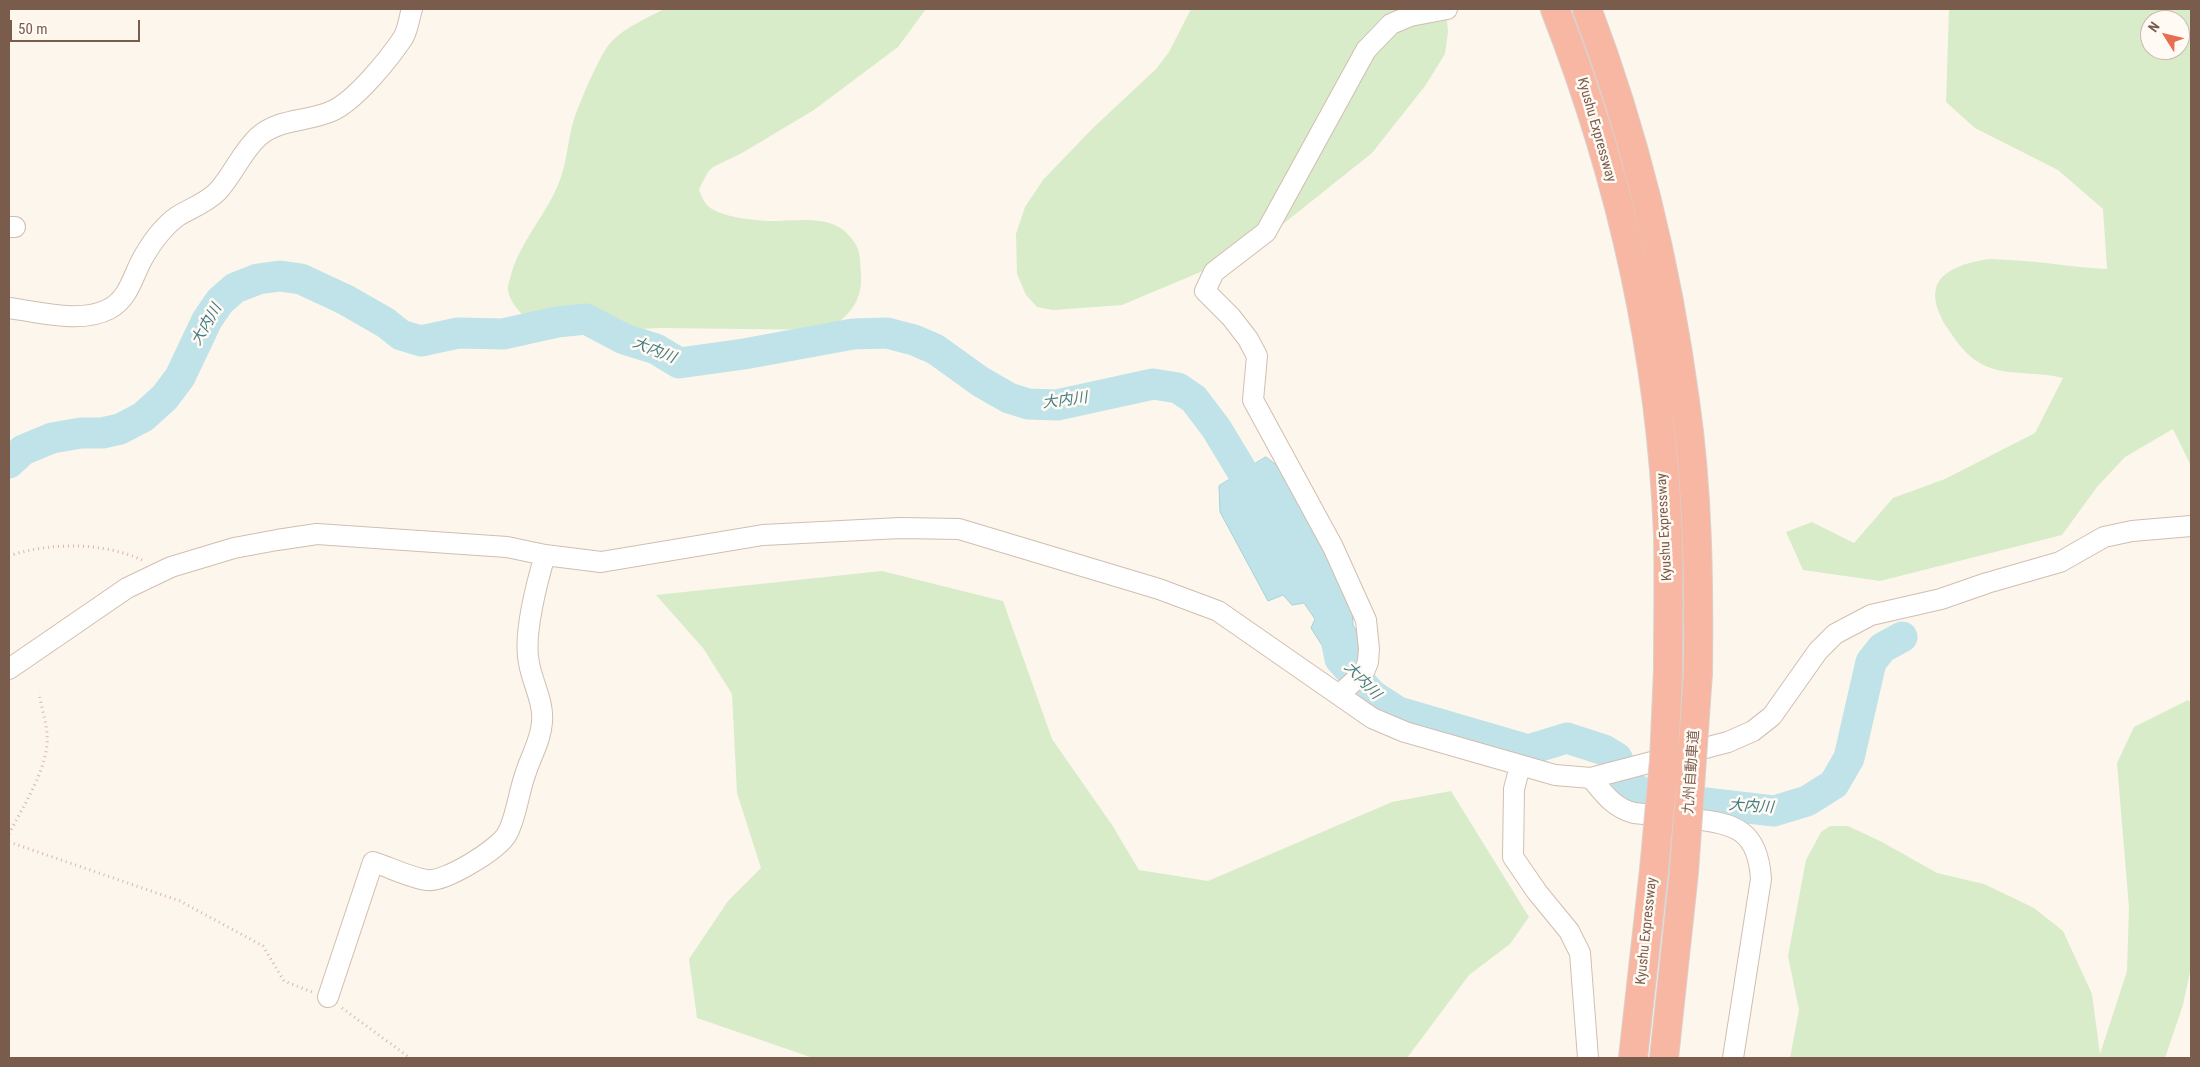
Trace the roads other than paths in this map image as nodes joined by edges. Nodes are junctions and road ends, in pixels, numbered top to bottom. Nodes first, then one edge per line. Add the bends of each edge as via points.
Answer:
1 (412, 9) edge
2 (1447, 9) edge
3 (1555, 9) edge
4 (1587, 9) edge
5 (9, 308) edge
6 (2191, 526) edge
7 (545, 555) junction
8 (9, 669) edge
9 (1698, 672) joint
10 (1340, 694) junction
11 (1520, 766) junction
12 (1591, 778) junction
13 (1680, 913) junction
14 (328, 997) road end
15 (1588, 1058) edge
16 (1633, 1058) edge
17 (1664, 1058) edge
18 (1678, 1058) edge
19 (1733, 1058) edge

1 - 5 street via 404,36 349,99 332,111 273,127 258,137 215,194 178,216 163,230 144,256 120,302 89,316
2 - 10 street via 1410,16 1391,24 1366,50 1266,232 1214,272 1205,291 1231,317 1257,356 1253,400 1333,546 1366,620 1368,662 1364,672
3 - 16 highway, Kyushu Expressway, bridge via 1581,75 1629,247 1657,410 1666,515 1668,671 1664,761
4 - 9 highway, Kyushu Expressway via 1632,141 1674,323 1692,468 1699,593
6 - 12 street via 2104,537 2060,562 1941,599 1871,615 1835,634 1818,651 1772,716 1753,731 1728,742
7 - 8 street via 508,547 317,534 234,548 171,567 126,588
7 - 10 street via 601,562 763,535 900,528 959,529 1159,589 1218,611
7 - 14 street via 527,644 542,722 508,833 499,845 463,867 428,881 373,862
9 - 13 highway, 九州自動車道, bridge
10 - 11 street via 1372,718 1405,732
11 - 12 street via 1555,775
11 - 15 street via 1514,789 1512,857 1569,931 1580,953
12 - 19 street via 1621,810 1728,824 1748,838 1757,854 1761,880
13 - 17 highway
13 - 18 highway

